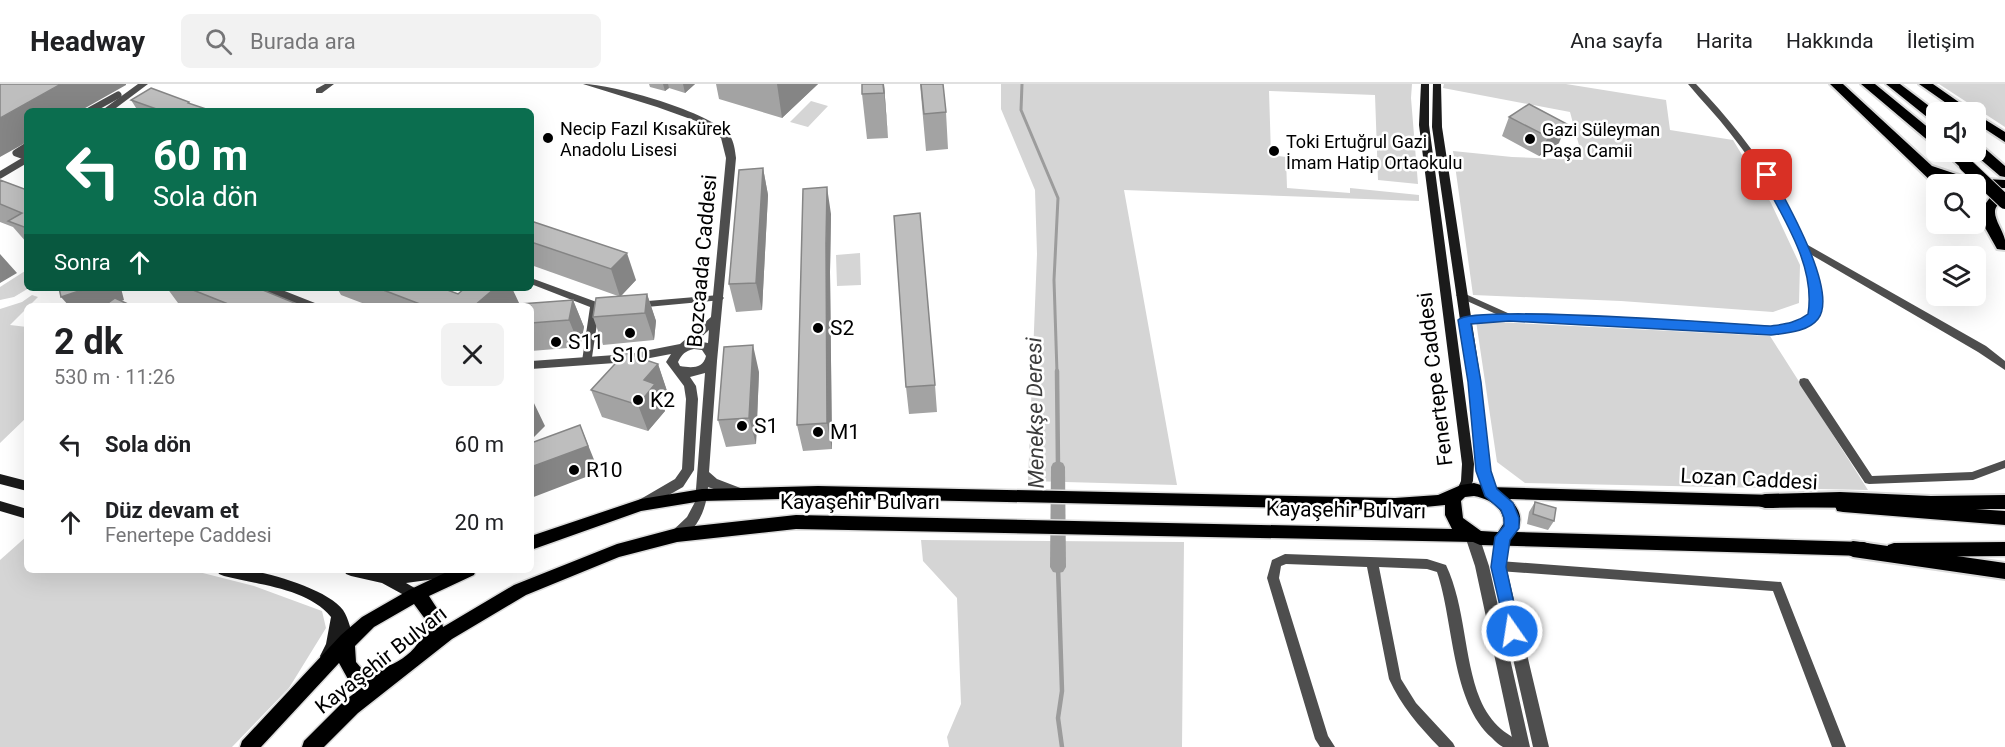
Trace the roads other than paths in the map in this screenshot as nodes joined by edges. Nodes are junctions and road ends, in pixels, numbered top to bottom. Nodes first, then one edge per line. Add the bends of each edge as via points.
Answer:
1 (144, 84) edge
2 (330, 84) edge
3 (587, 84) edge
4 (1425, 84) edge
5 (1437, 84) edge
6 (1692, 84) edge
7 (1836, 84) edge
8 (1867, 84) edge
9 (1892, 84) edge
10 (1925, 84) edge
11 (319, 91) dead end
12 (118, 95) dead end
13 (1952, 102) edge
14 (94, 108) edge
15 (110, 108) edge
16 (1926, 110) edge
17 (1986, 125) edge
18 (1926, 132) edge
19 (2003, 137) edge
20 (24, 148) edge
21 (1986, 156) edge
22 (24, 157) edge
23 (24, 160) edge
24 (1962, 162) edge
25 (1922, 163) junction
26 (2000, 168) edge
27 (1932, 174) edge
28 (0, 176) edge
29 (2005, 184) edge
30 (2005, 196) edge
31 (2005, 202) edge
32 (1986, 230) edge
33 (1803, 246) junction
34 (2003, 248) edge
35 (534, 282) edge
36 (274, 291) edge
37 (1461, 295) junction
38 (719, 298) junction
39 (304, 303) edge
40 (595, 305) junction
41 (717, 317) junction
42 (1509, 317) junction
43 (1464, 320) junction
44 (681, 349) junction
45 (712, 360) junction
46 (587, 361) junction
47 (534, 365) edge
48 (2005, 366) edge
49 (681, 372) junction
50 (1803, 382) dead end
51 (2005, 464) edge
52 (702, 473) junction
53 (0, 479) edge
54 (24, 485) edge
55 (1460, 492) junction
56 (1491, 492) junction
57 (739, 493) junction
58 (702, 495) junction
59 (1765, 501) junction
60 (2005, 502) edge
61 (641, 505) junction
62 (0, 506) edge
63 (24, 513) edge
64 (2005, 518) edge
65 (674, 536) junction
66 (1473, 536) junction
67 (1503, 537) junction
68 (534, 542) edge
69 (1853, 549) junction
70 (2005, 549) edge
71 (1372, 562) junction
72 (1499, 567) junction
73 (2005, 571) edge
74 (235, 573) edge
75 (364, 573) edge
76 (441, 573) edge
77 (462, 573) edge
78 (385, 578) junction
79 (415, 595) junction
80 (338, 615) junction
81 (347, 642) junction
82 (410, 662) junction
83 (309, 681) junction
84 (249, 747) edge
85 (311, 747) edge
86 (1328, 747) edge
87 (1448, 747) edge
88 (1515, 747) edge
89 (1522, 747) edge
90 (1540, 747) edge
91 (1839, 747) edge

1 - 15 street
2 - 11 street
3 - 38 street, Bozcaada Caddesi via 696,117 717,129 730,143
4 - 55 main road, Fenertepe Caddesi via 1424,125 1468,464 1467,481
5 - 37 main road, Fenertepe Caddesi via 1437,127
6 - 33 street via 1767,175
7 - 25 highway
8 - 18 highway
9 - 16 highway
10 - 13 highway
12 - 14 street
17 - 19 highway
20 - 22 street via 15,153
21 - 26 highway
23 - 28 street
24 - 31 highway, bridge
25 - 27 highway
25 - 29 highway via 1961,182
30 - 34 highway via 1994,200 1987,218
32 - 34 highway
33 - 42 street via 1817,298 1814,316 1792,328 1771,331
33 - 48 street
35 - 40 street
36 - 39 street
37 - 42 street
37 - 43 main road, Fenertepe Caddesi
38 - 40 street via 601,308
38 - 41 street, Bozcaada Caddesi
40 - 46 street
41 - 44 street
41 - 45 street, Bozcaada Caddesi
42 - 43 street
43 - 56 main road, Fenertepe Caddesi via 1484,471
44 - 45 street via 701,345 710,351
44 - 46 street
44 - 49 street via 672,362
45 - 49 street via 700,371
45 - 52 street, Bozcaada Caddesi
46 - 47 street
49 - 61 street via 690,386 692,399 688,470 679,483
50 - 51 street via 1869,480 1973,476
52 - 57 street via 713,483
52 - 58 street, Bozcaada Caddesi
53 - 54 main road
55 - 56 main road
55 - 57 main road, Kayaşehir Bulvarı via 1423,503
55 - 66 main road via 1451,509 1454,519
56 - 59 main road, Lozan Caddesi
56 - 67 main road via 1507,507 1512,518 1511,528
57 - 58 main road, Kayaşehir Bulvarı
58 - 61 main road, Kayaşehir Bulvarı
58 - 65 street via 692,521
59 - 60 highway
59 - 64 main road, Lozan Caddesi
61 - 68 main road, Kayaşehir Bulvarı
62 - 63 main road
65 - 66 main road, Kayaşehir Bulvarı via 787,523
65 - 82 main road, Kayaşehir Bulvarı via 617,551 520,590 454,629
66 - 67 main road
66 - 89 street
67 - 69 main road
67 - 72 street
69 - 70 main road
69 - 73 highway
71 - 86 street via 1285,559 1276,562 1274,569 1273,578 1322,739
71 - 87 street via 1395,679 1412,707
71 - 88 street via 1427,564 1442,569 1474,701 1485,722
72 - 90 street
72 - 91 street via 1777,586
74 - 80 main road via 305,593 327,602
75 - 78 main road
76 - 78 main road
77 - 79 main road, Kayaşehir Bulvarı
78 - 79 main road
79 - 81 main road, Kayaşehir Bulvarı via 368,622
79 - 82 main road via 426,604 434,631
80 - 81 main road
80 - 83 main road via 330,653
81 - 82 main road via 345,659 352,672 362,679 378,678
81 - 83 main road, Kayaşehir Bulvarı
82 - 85 main road, Kayaşehir Bulvarı via 351,707
83 - 84 main road, Kayaşehir Bulvarı

